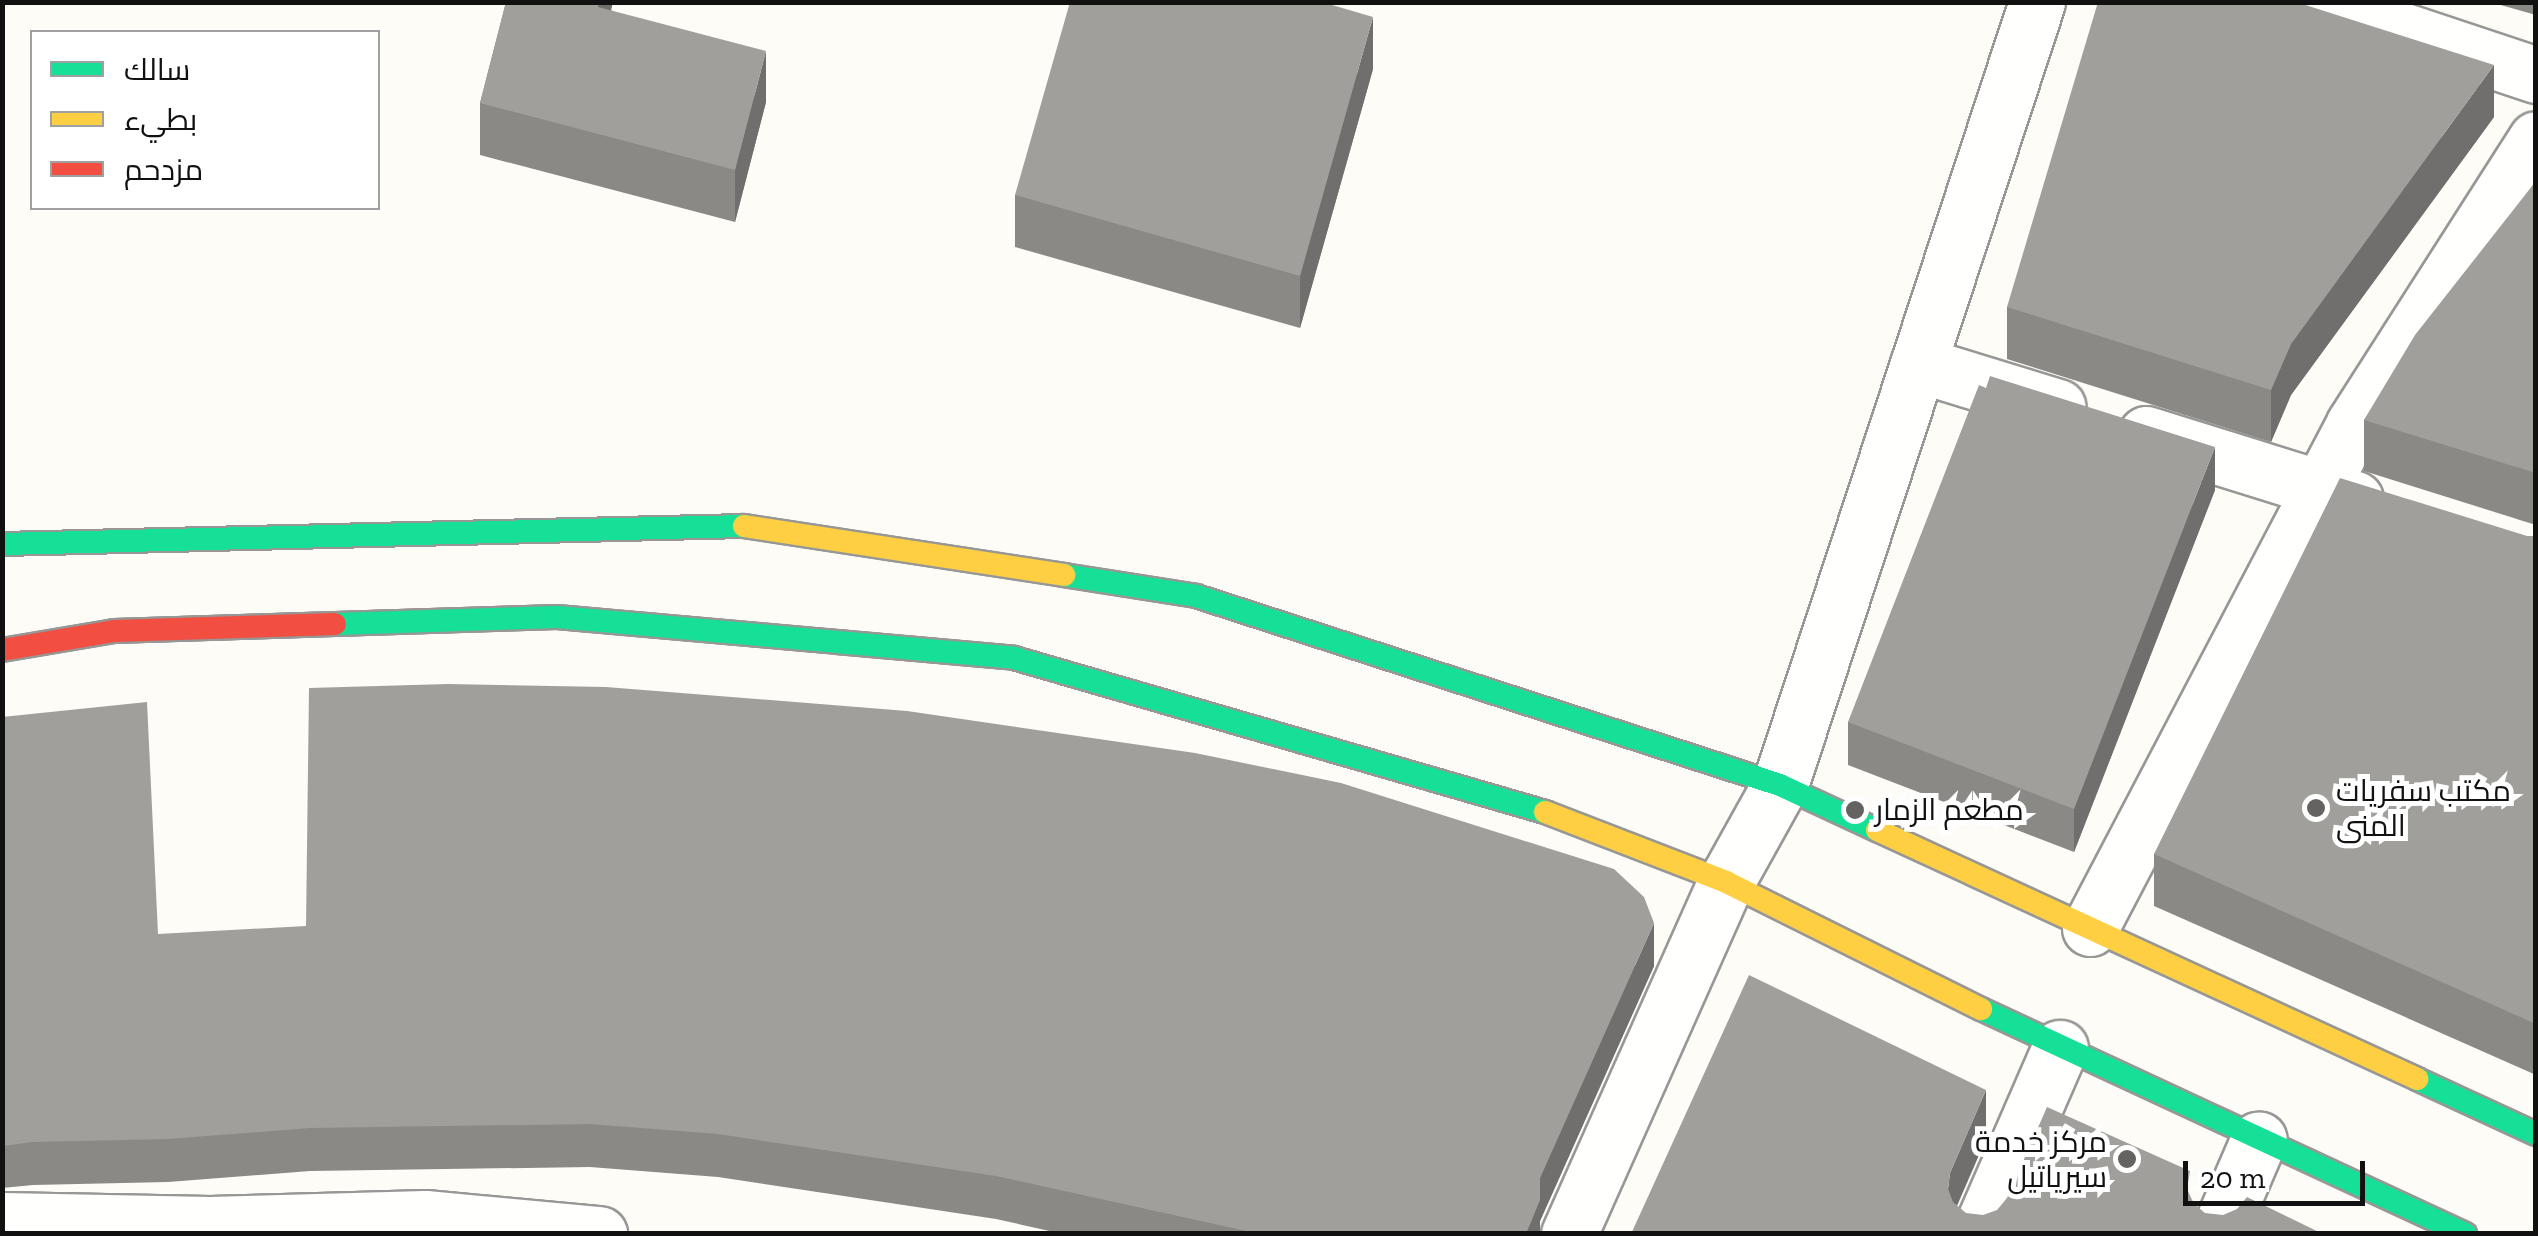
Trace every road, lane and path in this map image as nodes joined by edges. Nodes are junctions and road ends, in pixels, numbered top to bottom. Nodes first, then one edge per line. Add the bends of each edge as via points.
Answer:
1 (2037, 2) edge
2 (2317, 2) edge
3 (2536, 75) edge
4 (2536, 139) edge
5 (1918, 364) junction
6 (2321, 488) junction
7 (2410, 517) edge
8 (2, 544) edge
9 (2, 650) edge
10 (1780, 784) junction
11 (1726, 882) junction
12 (2090, 928) junction
13 (2060, 1048) junction
14 (2536, 1134) edge
15 (2260, 1139) junction
16 (2, 1220) edge
17 (208, 1229) edge
18 (599, 1234) edge
19 (1569, 1234) edge
20 (1978, 1234) edge
21 (2218, 1234) edge
22 (2464, 1234) edge

1 - 5 street
2 - 3 street
4 - 6 street via 2354,424
5 - 6 street
5 - 10 street
6 - 7 street
6 - 12 street
8 - 10 main road via 747,526 1196,596
9 - 11 main road via 114,631 557,617 1014,658 1548,813
10 - 11 street
10 - 12 main road
11 - 13 main road
11 - 19 street
12 - 14 main road
13 - 15 main road
13 - 20 street
15 - 21 street
15 - 22 main road
16 - 17 street
17 - 18 street via 425,1218

